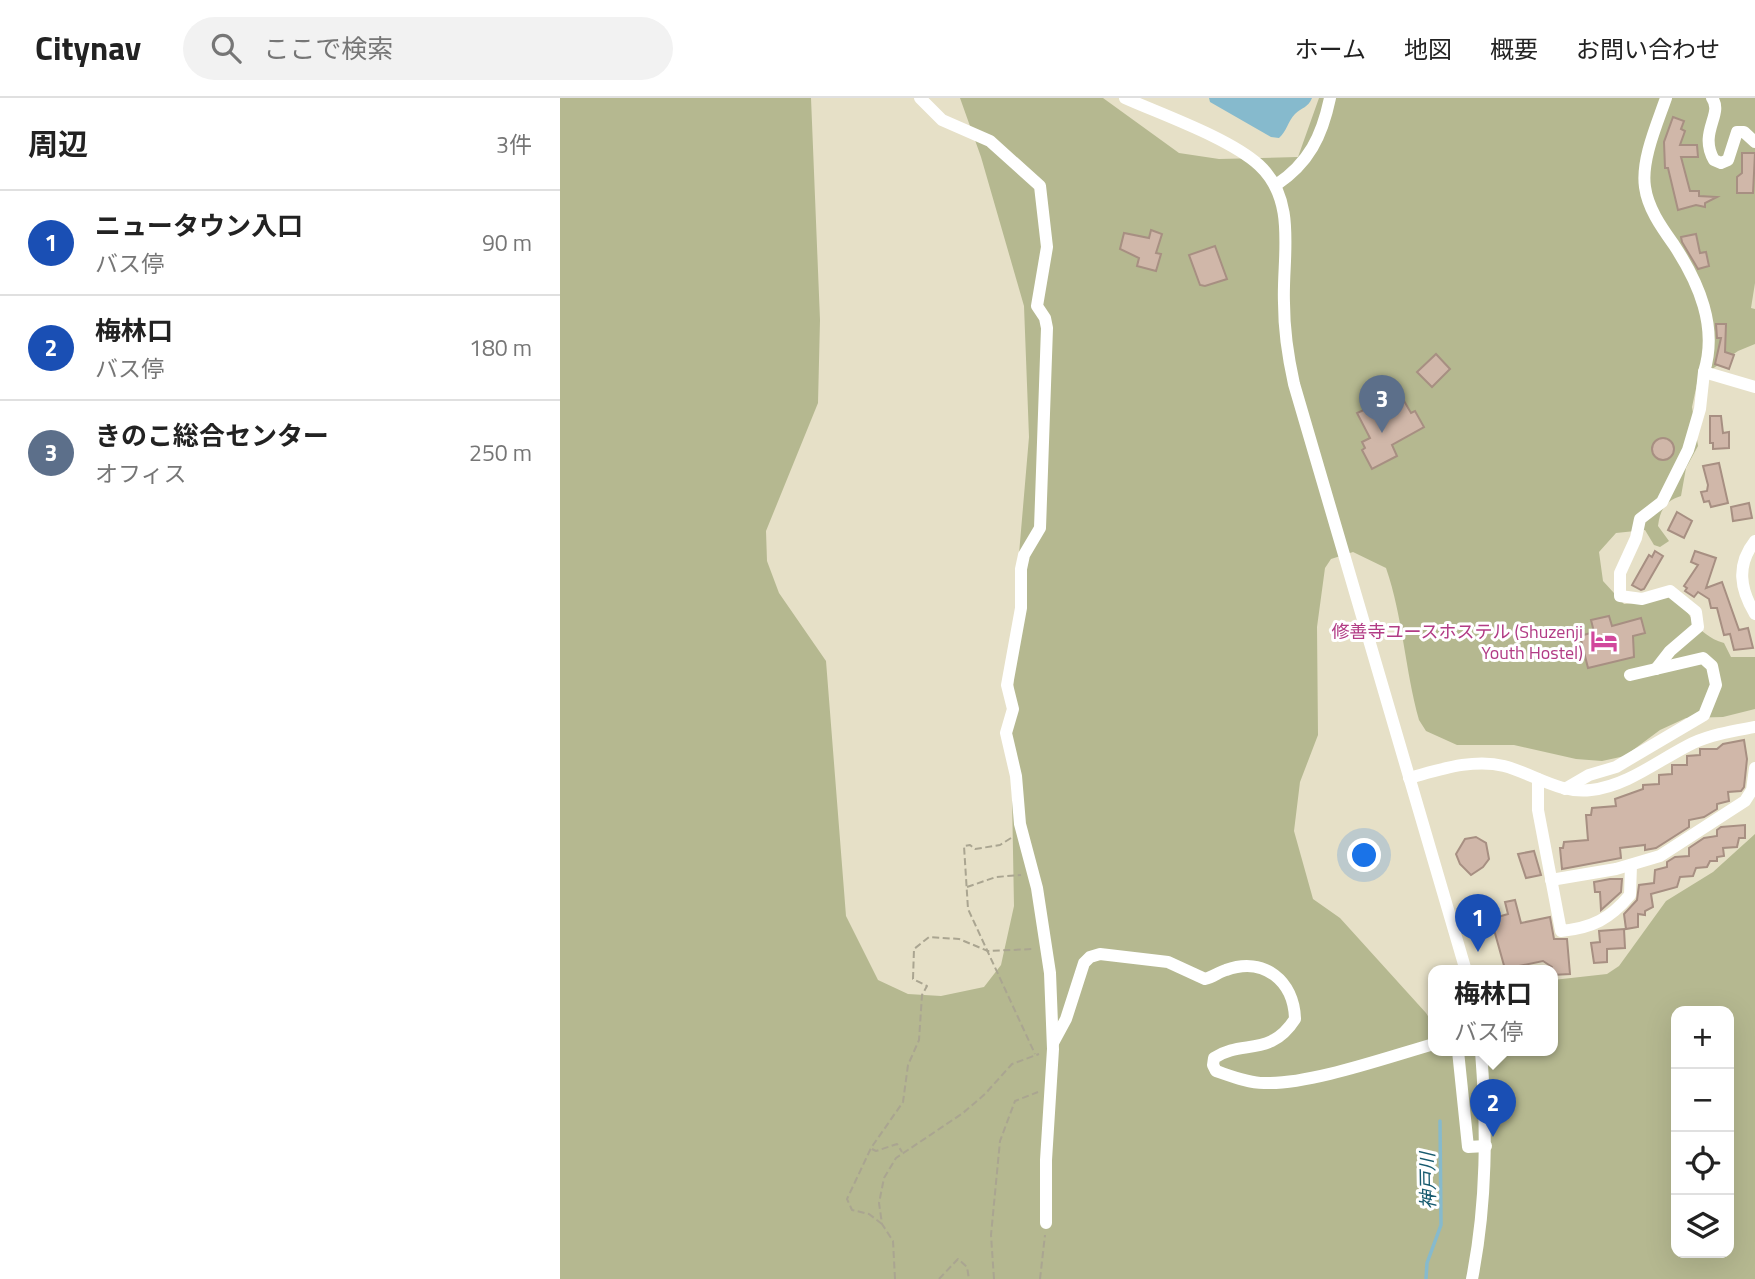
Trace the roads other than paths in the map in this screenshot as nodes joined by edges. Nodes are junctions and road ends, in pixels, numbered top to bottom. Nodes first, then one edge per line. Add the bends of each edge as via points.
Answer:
1 (920, 98) edge
2 (1125, 98) edge
3 (1331, 98) edge
4 (1666, 98) edge
5 (1712, 98) edge
6 (1755, 142) edge
7 (1276, 185) junction
8 (1704, 372) junction
9 (1755, 387) edge
10 (1755, 541) edge
11 (1755, 614) edge
12 (1656, 669) junction
13 (1630, 676) dead end
14 (1755, 727) edge
15 (1755, 768) edge
16 (1409, 778) junction
17 (1538, 779) junction
18 (1564, 789) junction
19 (1631, 865) junction
20 (1551, 880) junction
21 (1464, 965) edge
22 (1428, 1045) edge
23 (1053, 1046) junction
24 (1459, 1056) edge
25 (1481, 1056) edge
26 (1486, 1146) junction
27 (1046, 1223) road end
28 (1472, 1279) edge

1 - 23 street via 942,120 990,141 1037,180 1042,193 1047,247 1037,306 1047,328 1041,520 1021,569 1021,608 1007,685 1013,709 1006,739 1047,948
2 - 7 street via 1233,148 1257,163
3 - 7 street via 1313,151
4 - 8 street via 1645,170 1645,190 1706,309 1709,350
5 - 6 street via 1716,110 1706,139 1714,160 1728,160 1737,132
7 - 16 street via 1284,215 1283,302 1294,384
8 - 9 street
8 - 12 street via 1700,409 1688,450 1662,502 1640,520 1618,581 1620,596 1642,598 1670,591 1696,611 1698,627
10 - 11 street via 1741,570 1746,600
12 - 13 street
12 - 18 street via 1709,660 1716,685 1704,715 1616,767
14 - 18 street via 1706,737 1619,783 1594,790
15 - 19 street via 1752,790 1745,801 1675,848
16 - 17 street via 1488,764
16 - 21 street
17 - 18 street
17 - 20 street via 1538,810
19 - 20 street
19 - 20 street via 1630,895 1600,923 1576,930 1561,931
22 - 23 street via 1284,1082 1244,1079 1216,1071 1214,1058 1224,1051 1266,1046 1288,1030 1295,1009 1280,977 1269,969 1249,966 1205,979 1157,960 1100,954 1084,963
23 - 27 street
24 - 26 street via 1468,1147
25 - 26 street
26 - 28 street

